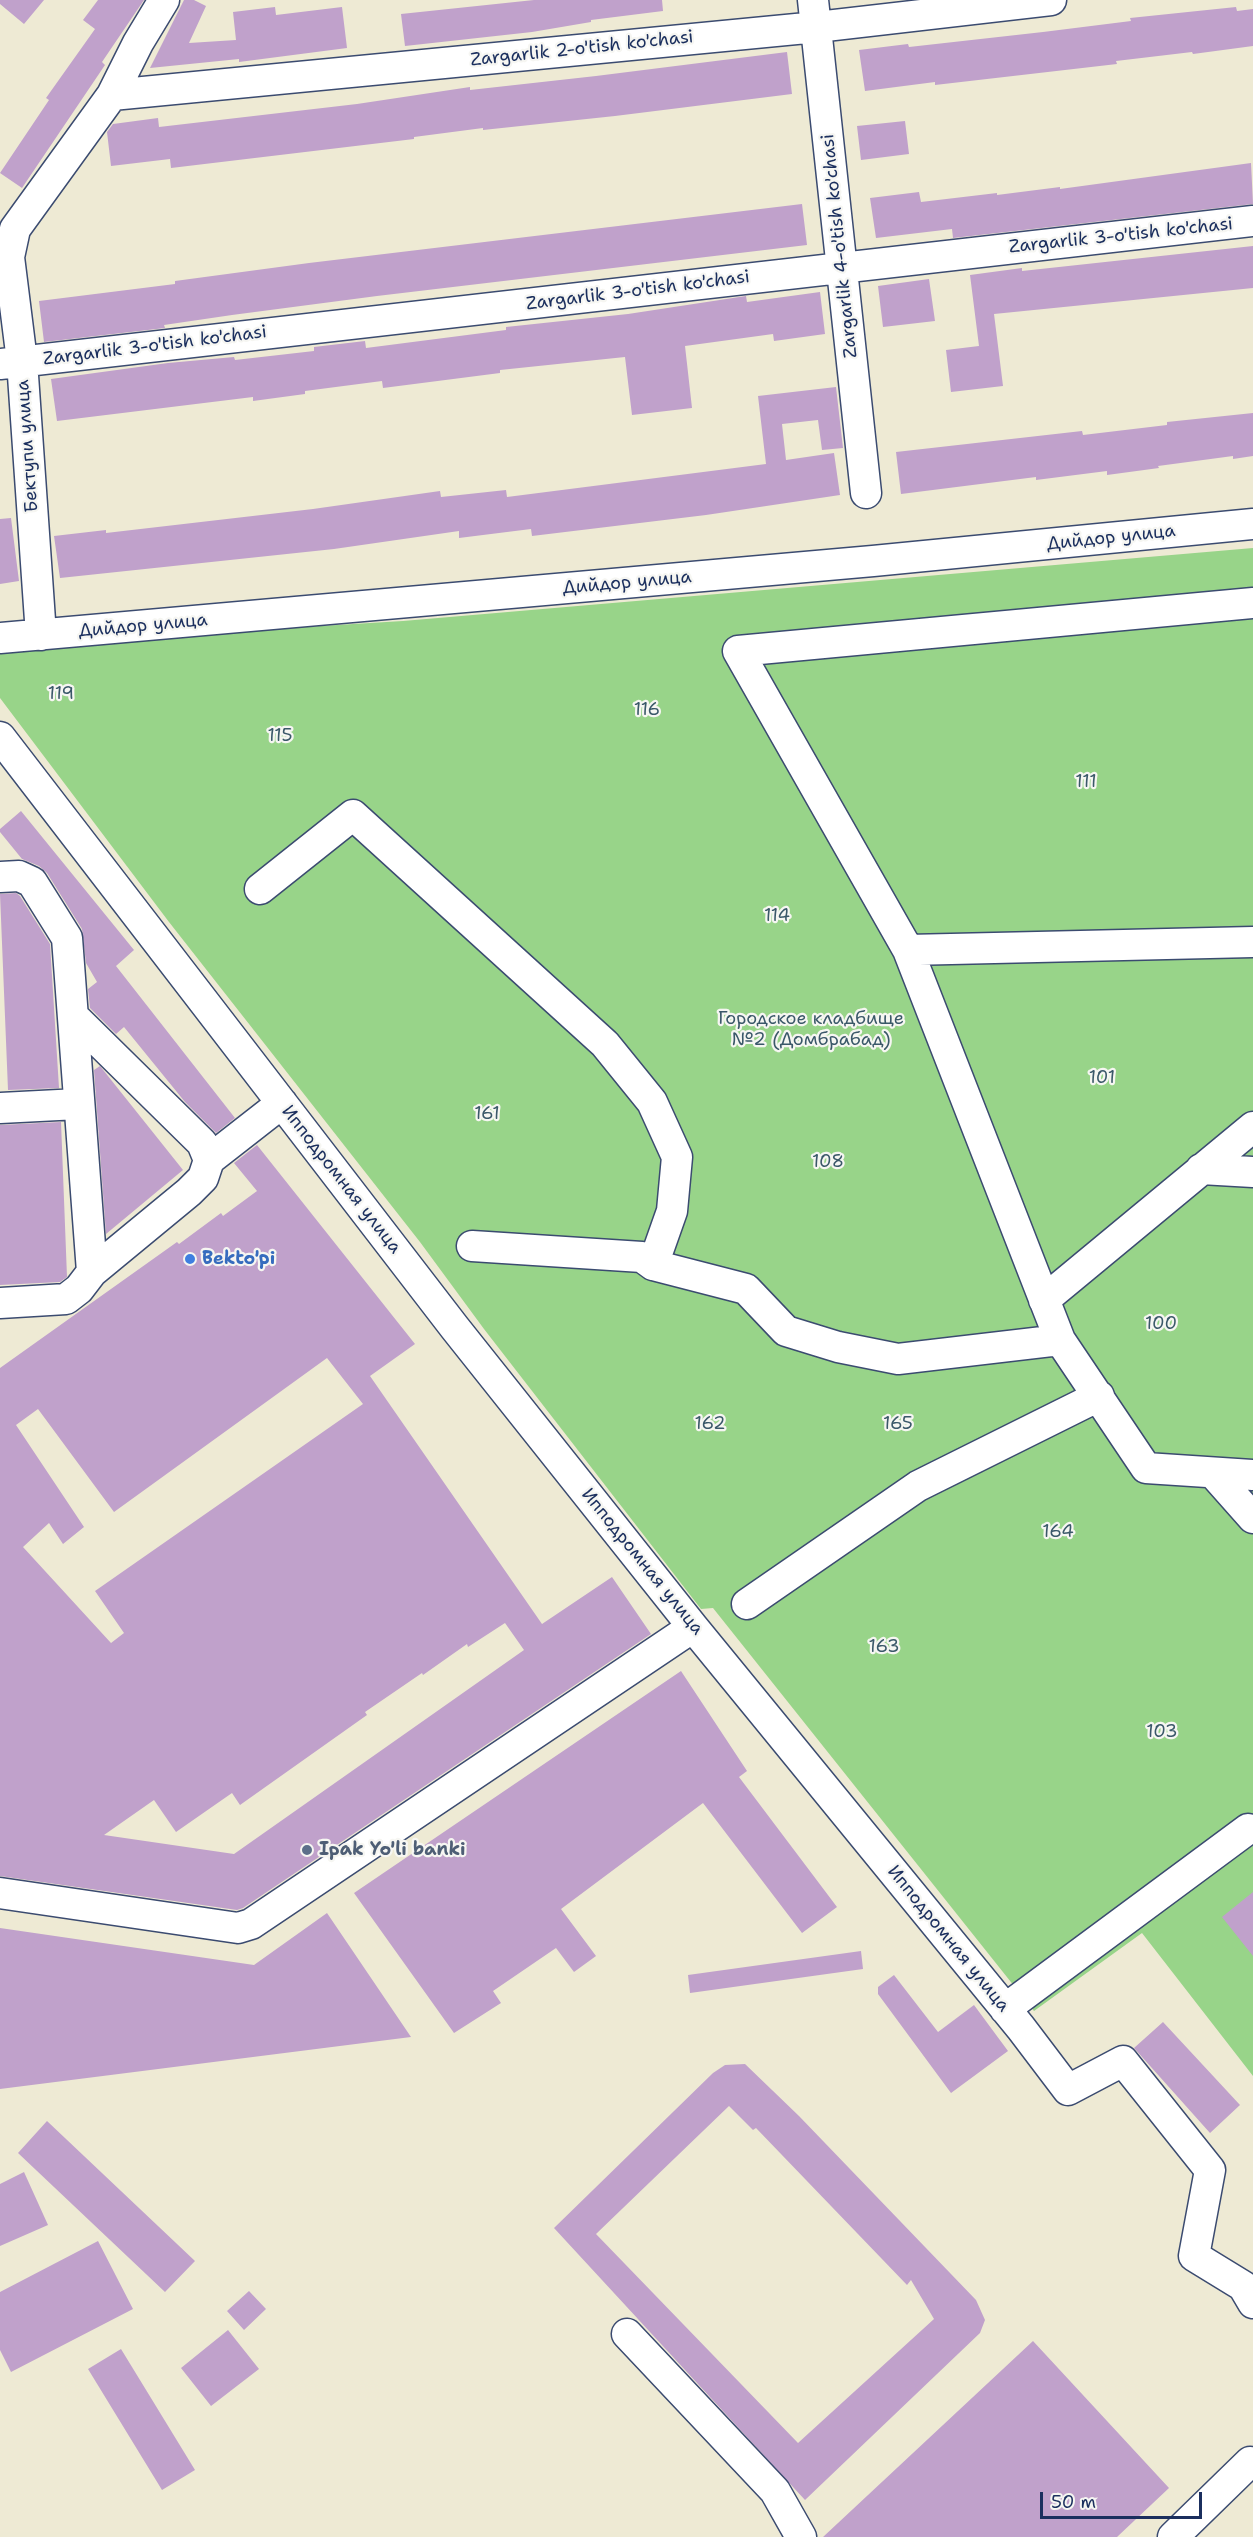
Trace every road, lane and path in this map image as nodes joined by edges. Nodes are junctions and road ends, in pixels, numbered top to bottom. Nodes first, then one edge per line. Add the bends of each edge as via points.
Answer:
1 (164, 0) edge
2 (1052, 0) edge
3 (815, 13) edge
4 (112, 95) junction
5 (1253, 221) edge
6 (5, 257) edge
7 (842, 268) junction
8 (11, 363) edge
9 (866, 493) dead end
10 (1253, 524) edge
11 (1253, 603) edge
12 (41, 635) junction
13 (0, 638) edge
14 (0, 737) edge
15 (0, 877) edge
16 (260, 889) dead end
17 (1253, 942) edge
18 (908, 950) junction
19 (74, 1017) junction
20 (282, 1103) junction
21 (78, 1104) junction
22 (0, 1108) edge
23 (1253, 1126) edge
24 (209, 1160) junction
25 (1200, 1169) junction
26 (1253, 1172) edge
27 (472, 1246) dead end
28 (653, 1265) junction
29 (92, 1272) junction
30 (1044, 1300) junction
31 (0, 1303) edge
32 (1060, 1340) junction
33 (1099, 1396) junction
34 (1214, 1474) junction
35 (1253, 1475) edge
36 (1253, 1518) edge
37 (747, 1604) dead end
38 (693, 1627) junction
39 (1248, 1829) dead end
40 (0, 1893) edge
41 (1005, 2009) junction
42 (1253, 2303) edge
43 (627, 2334) dead end
44 (1252, 2462) edge
45 (801, 2537) edge
46 (1173, 2537) edge

1 - 4 street, Бектупи улица
2 - 3 street, Zargarlik 2-o'tish ko'chasi
3 - 4 street, Zargarlik 2-o'tish ko'chasi
3 - 7 street, Zargarlik 4-o'tish ko'chasi
4 - 6 street, Бектупи улица via 15,229
5 - 7 street, Zargarlik 3-o'tish ko'chasi
6 - 8 street, Бектупи улица
7 - 8 street, Zargarlik 3-o'tish ko'chasi
7 - 9 street, Zargarlik 4-o'tish ko'chasi
8 - 12 street, Бектупи улица
10 - 12 street, Дийдор улица
11 - 18 street via 738,651
12 - 13 street, Дийдор улица
14 - 20 street, Ипподромная улица
15 - 19 street via 19,876 32,882 61,926 67,938
16 - 28 street via 353,815 605,1044 652,1102 677,1157 672,1211
17 - 18 street
18 - 30 street
19 - 21 street
19 - 24 street via 202,1143
20 - 24 street
20 - 38 street, Ипподромная улица
21 - 22 street
21 - 29 street
23 - 25 street
24 - 29 street via 203,1178 189,1192
25 - 26 street
25 - 30 street
27 - 28 street via 642,1257
28 - 32 street via 746,1289 786,1331 898,1359
29 - 31 street via 80,1289 66,1299
30 - 32 street
32 - 33 street
33 - 34 street via 1146,1468
33 - 37 street via 918,1486
34 - 35 street
34 - 36 street
38 - 40 street via 251,1924 238,1928
38 - 41 street, Ипподромная улица
39 - 41 street
41 - 42 street, Ипподромная улица via 1068,2090 1123,2061 1210,2170 1194,2256 1244,2286
43 - 45 street via 775,2491
44 - 46 street

